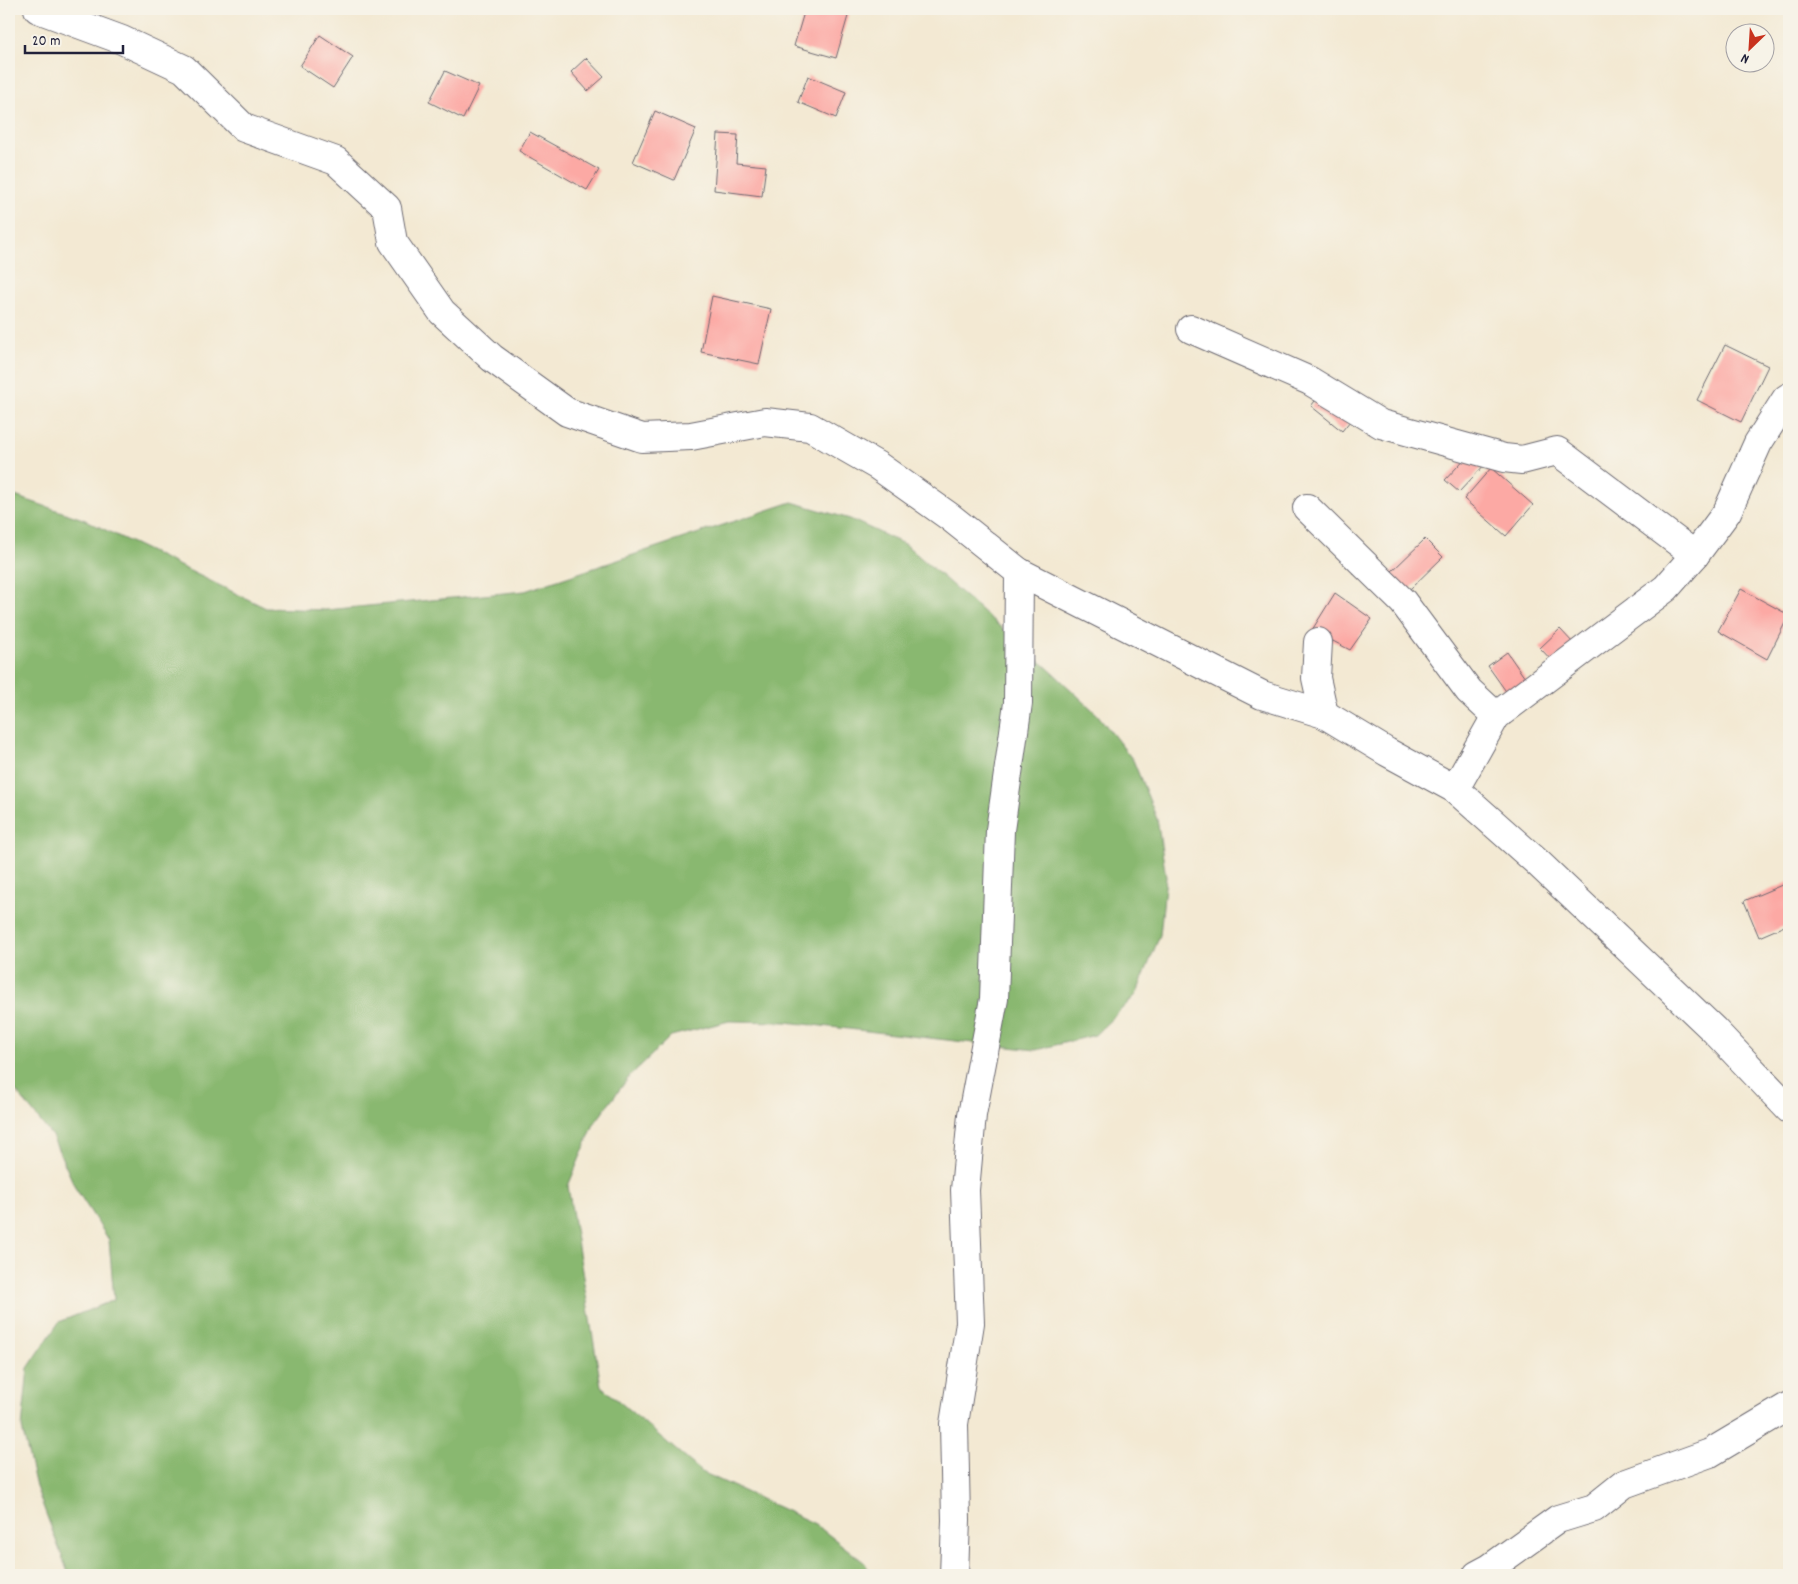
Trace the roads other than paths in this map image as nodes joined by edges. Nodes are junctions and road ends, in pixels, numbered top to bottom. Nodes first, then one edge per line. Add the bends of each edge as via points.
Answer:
1 (38, 9) edge
2 (1191, 329) dead end
3 (1789, 397) edge
4 (1307, 508) dead end
5 (1695, 555) junction
6 (1019, 572) junction
7 (1318, 642) dead end
8 (1324, 714) junction
9 (1496, 716) junction
10 (1455, 789) junction
11 (1789, 1109) edge
12 (1789, 1406) edge
13 (954, 1575) edge
14 (1476, 1575) edge

1 - 6 street via 122,40 184,69 244,128 336,161 387,208 393,242 442,312 492,358 567,412 642,438 691,436 765,422 810,427 878,466
2 - 5 street via 1310,381 1381,424 1504,458 1522,460 1557,451
3 - 5 street via 1758,443 1727,512
4 - 9 street via 1403,602 1469,691
5 - 9 street via 1666,588
6 - 8 street via 1262,695
6 - 13 street via 1018,703 1000,830 994,999 972,1115 965,1190 970,1323 954,1424
7 - 8 street via 1316,678
8 - 10 street
9 - 10 street
10 - 11 street via 1714,1030
12 - 14 street via 1710,1453 1624,1484 1594,1508 1558,1520

